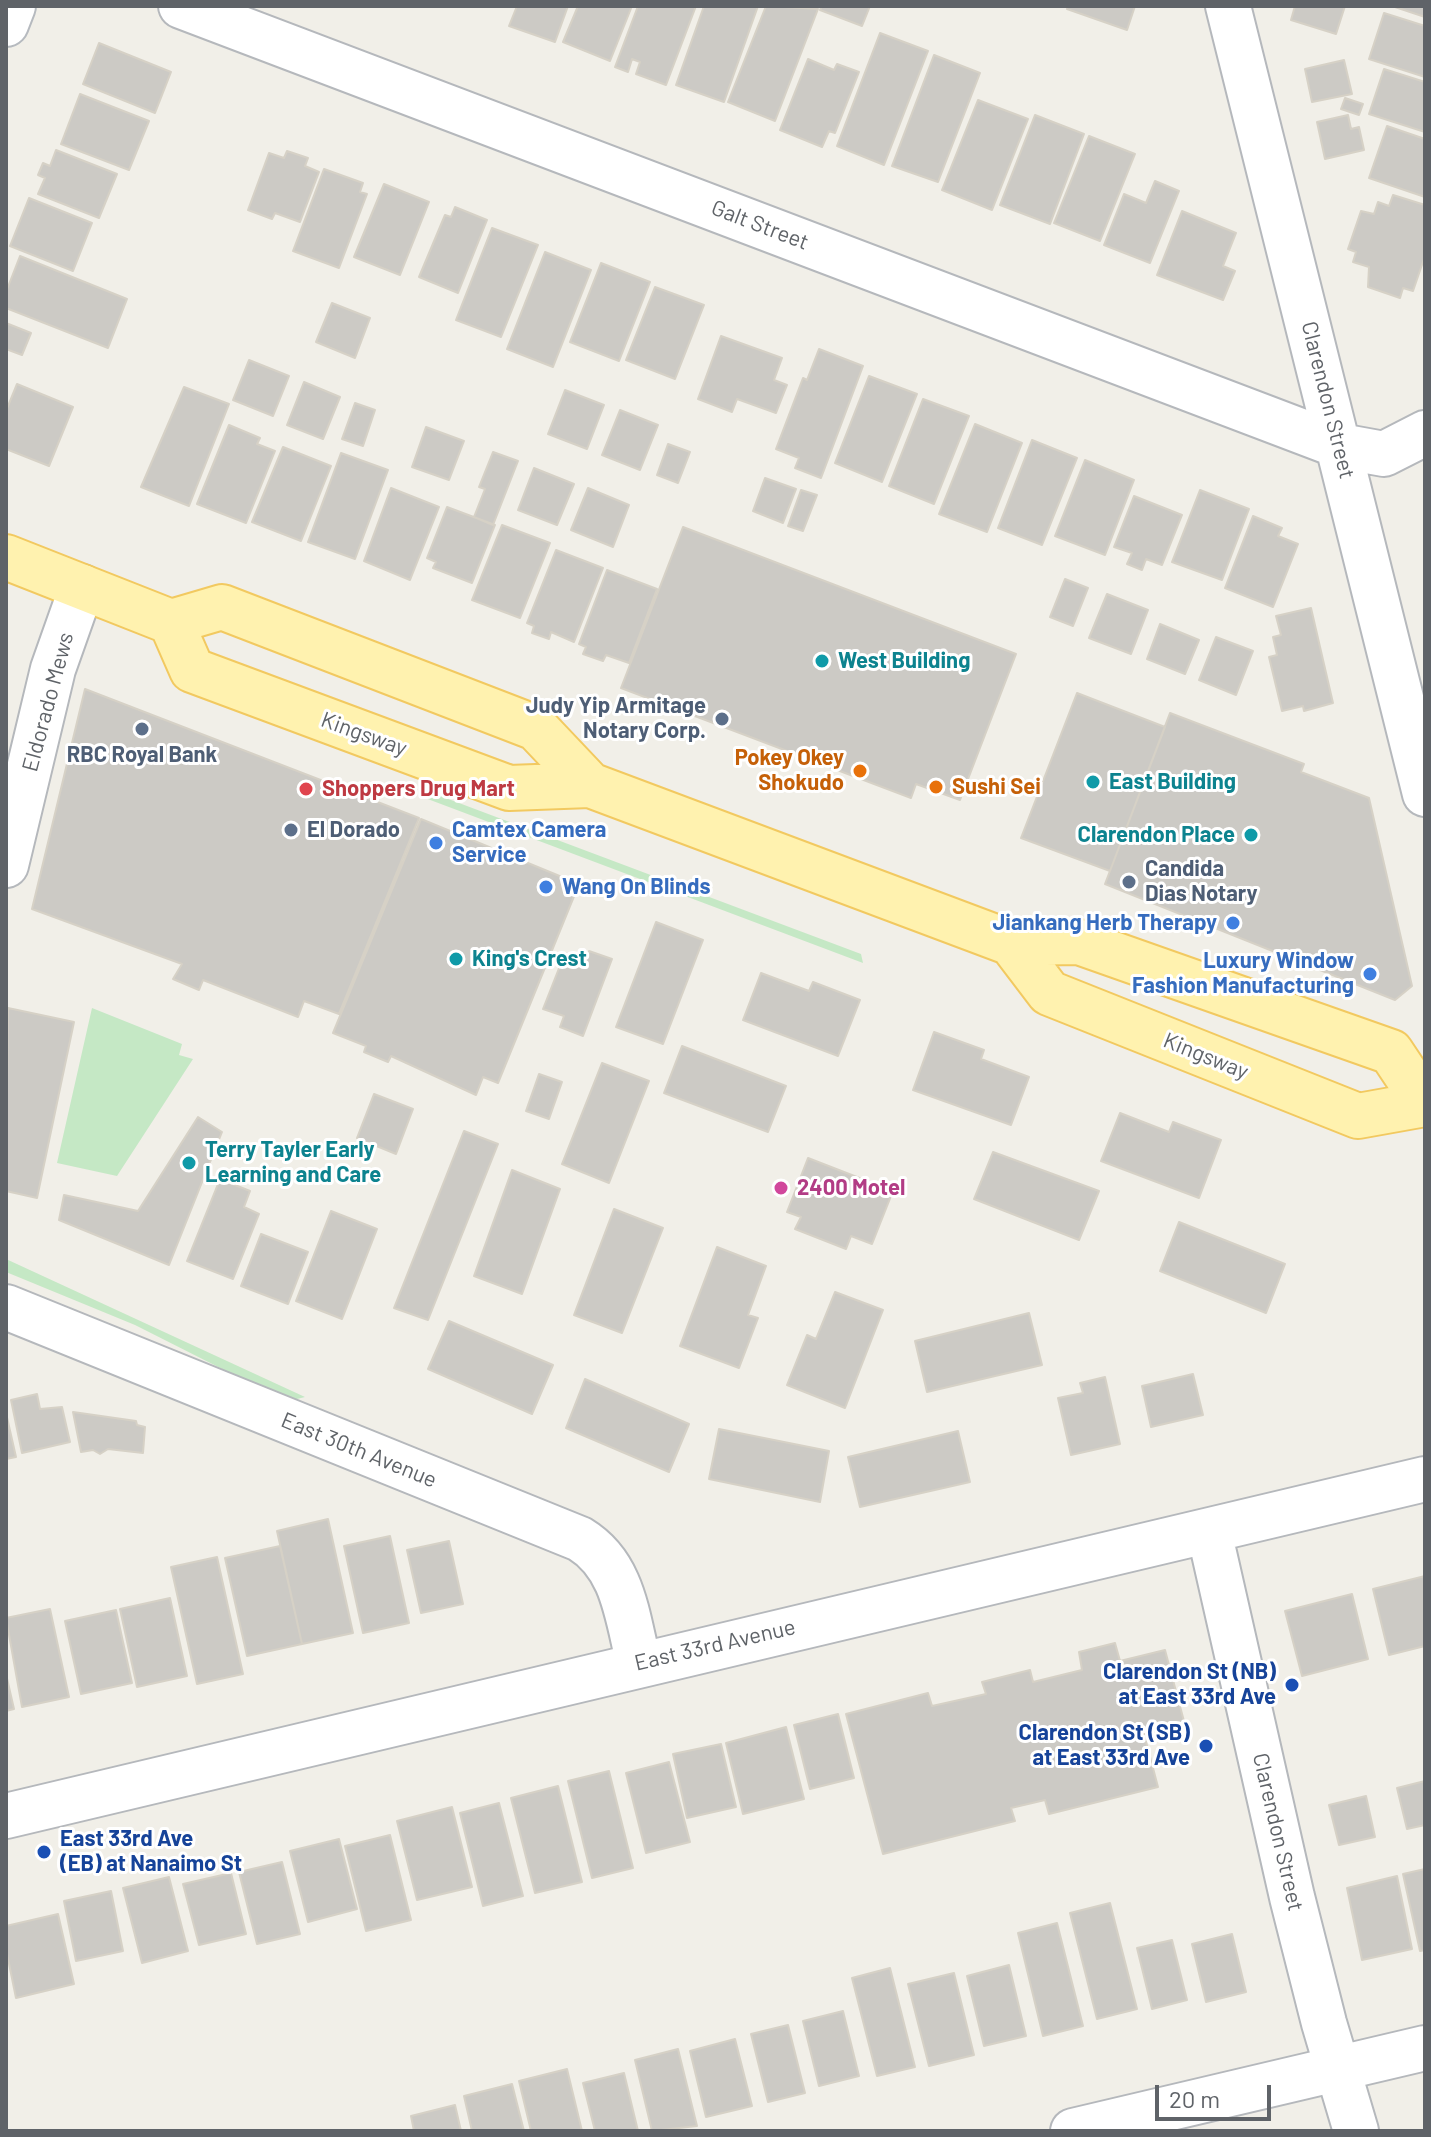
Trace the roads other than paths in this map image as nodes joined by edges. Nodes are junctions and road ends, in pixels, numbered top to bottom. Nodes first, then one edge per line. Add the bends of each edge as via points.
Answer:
1 (13, 6) edge
2 (181, 6) edge
3 (1228, 6) edge
4 (6, 24) edge
5 (1425, 433) edge
6 (1340, 446) junction
7 (6, 557) edge
8 (82, 587) junction
9 (171, 622) junction
10 (590, 785) junction
11 (1425, 794) edge
12 (6, 865) edge
13 (1011, 943) junction
14 (1425, 1103) edge
15 (6, 1307) edge
16 (1425, 1478) edge
17 (1209, 1531) junction
18 (639, 1664) junction
19 (6, 1816) edge
20 (1425, 2048) edge
21 (1339, 2070) junction
22 (1073, 2131) edge
23 (1356, 2131) edge

1 - 4 street
2 - 6 street, Galt Street
3 - 6 street, Clarendon Street
5 - 6 street, Galt Street via 1384,454
6 - 11 street, Clarendon Street
7 - 8 main road
8 - 9 main road
8 - 12 street, Eldorado Mews via 53,669
9 - 10 main road, Kingsway via 222,607 412,679 536,728
9 - 10 main road, Kingsway via 192,670 509,788
10 - 13 main road, Kingsway
13 - 14 main road, Kingsway via 1079,942 1391,1052
13 - 14 main road, Kingsway via 1049,993 1358,1116
15 - 18 street, East 30th Avenue via 580,1539 612,1569
16 - 17 street, East 33rd Avenue
17 - 18 street, East 33rd Avenue
17 - 21 street, Clarendon Street via 1292,1897
18 - 19 street, East 33rd Avenue
20 - 21 street
21 - 22 street
21 - 23 street, Clarendon Street

